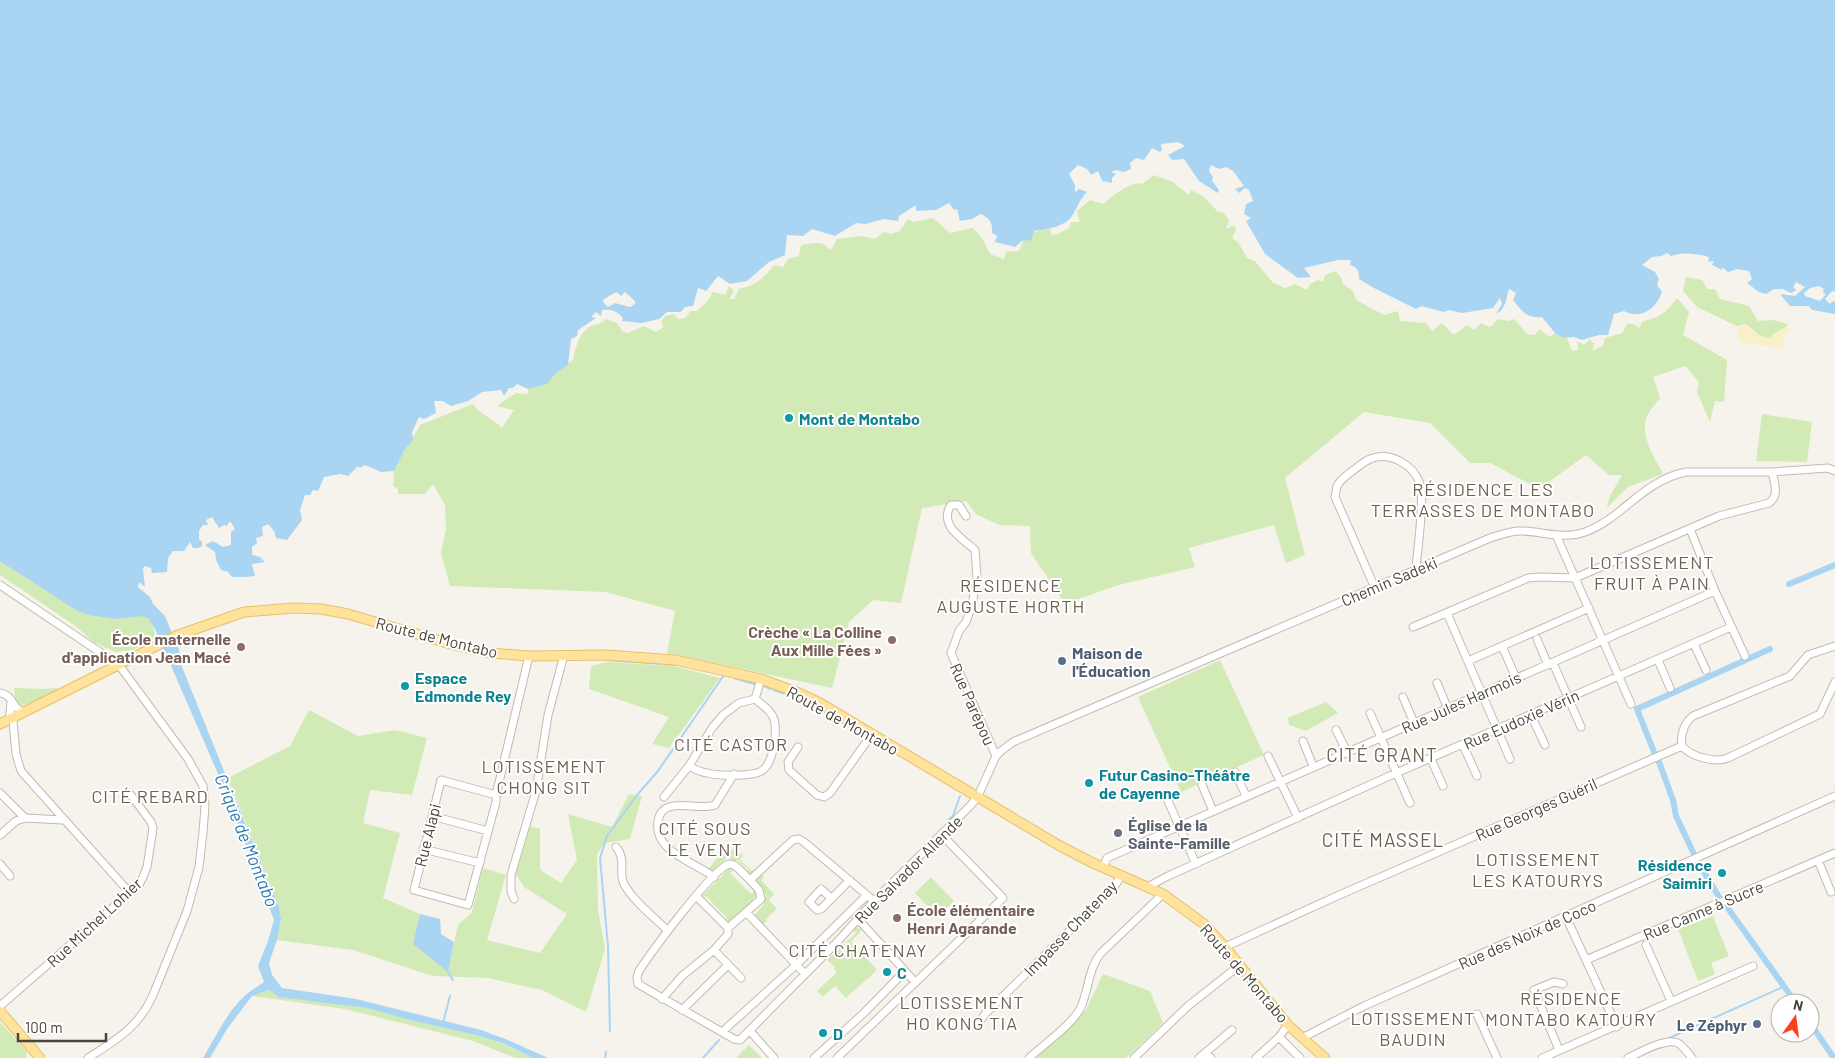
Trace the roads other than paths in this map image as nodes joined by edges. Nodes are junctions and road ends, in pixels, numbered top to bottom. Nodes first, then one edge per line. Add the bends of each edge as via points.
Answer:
1 (1835, 471) edge
2 (1772, 472) junction
3 (966, 516) dead end
4 (1690, 529) junction
5 (1556, 535) junction
6 (1416, 570) junction
7 (1575, 578) junction
8 (0, 585) edge
9 (1375, 588) junction
10 (1715, 591) junction
11 (1589, 608) junction
12 (1447, 614) junction
13 (1413, 627) dead end
14 (1731, 628) junction
15 (1537, 639) dead end
16 (1602, 640) junction
17 (1694, 644) junction
18 (1502, 646) junction
19 (1835, 646) edge
20 (564, 655) junction
21 (529, 656) junction
22 (1744, 656) dead end
23 (1658, 660) junction
24 (1468, 661) junction
25 (1550, 664) junction
26 (119, 665) junction
27 (1706, 670) dead end
28 (1619, 677) junction
29 (1516, 678) junction
30 (761, 679) junction
31 (1835, 682) edge
32 (1437, 683) dead end
33 (1670, 688) dead end
34 (0, 693) edge
35 (1482, 693) junction
36 (1403, 697) dead end
37 (1568, 698) junction
38 (755, 699) junction
39 (11, 700) junction
40 (1631, 704) dead end
41 (1448, 709) junction
42 (23, 712) junction
43 (1370, 713) dead end
44 (1531, 715) junction
45 (11, 718) junction
46 (1414, 723) junction
47 (0, 724) edge
48 (1582, 727) dead end
49 (1336, 730) dead end
50 (1498, 730) junction
51 (872, 734) junction
52 (1381, 737) junction
53 (1303, 741) dead end
54 (1463, 745) junction
55 (1546, 745) dead end
56 (1682, 746) junction
57 (798, 747) dead end
58 (1347, 752) junction
59 (996, 756) junction
60 (1268, 756) dead end
61 (1431, 759) junction
62 (1510, 759) dead end
63 (689, 766) junction
64 (1313, 766) junction
65 (1235, 772) dead end
66 (1396, 773) junction
67 (734, 774) junction
68 (1477, 776) dead end
69 (1280, 781) junction
70 (1202, 785) dead end
71 (1443, 786) dead end
72 (0, 793) edge
73 (132, 795) dead end
74 (978, 796) junction
75 (1246, 796) junction
76 (1835, 796) edge
77 (664, 797) dead end
78 (496, 799) junction
79 (1168, 801) dead end
80 (1410, 803) dead end
81 (1213, 811) junction
82 (432, 816) junction
83 (25, 818) junction
84 (1298, 818) junction
85 (63, 820) junction
86 (1180, 826) junction
87 (488, 831) junction
88 (941, 834) junction
89 (0, 835) edge
90 (616, 847) dead end
91 (424, 849) junction
92 (1835, 853) edge
93 (1818, 860) junction
94 (480, 863) junction
95 (0, 864) edge
96 (1196, 864) junction
97 (1103, 867) junction
98 (10, 876) dead end
99 (1121, 876) junction
100 (714, 877) junction
101 (750, 880) junction
102 (850, 880) junction
103 (1149, 888) junction
104 (1831, 892) dead end
105 (130, 893) junction
106 (1163, 894) junction
107 (867, 895) junction
108 (696, 896) junction
109 (514, 898) dead end
110 (831, 898) dead end
111 (874, 901) junction
112 (747, 913) junction
113 (1566, 917) junction
114 (858, 919) junction
115 (728, 928) junction
116 (667, 930) junction
117 (1646, 945) dead end
118 (1226, 947) junction
119 (714, 950) junction
120 (1586, 960) junction
121 (728, 965) junction
122 (796, 965) junction
123 (1240, 965) junction
124 (1754, 966) dead end
125 (905, 971) junction
126 (805, 974) junction
127 (741, 978) dead end
128 (915, 982) junction
129 (1563, 984) dead end
130 (662, 999) junction
131 (1671, 1001) junction
132 (0, 1006) edge
133 (682, 1010) junction
134 (0, 1011) edge
135 (1477, 1014) dead end
136 (978, 1024) dead end
137 (1288, 1025) junction
138 (1617, 1027) junction
139 (1232, 1030) dead end
140 (750, 1031) junction
141 (722, 1032) junction
142 (1279, 1036) junction
143 (1302, 1038) junction
144 (1559, 1050) junction
145 (1208, 1055) edge
146 (40, 1058) edge
147 (88, 1058) edge
148 (774, 1058) edge
149 (814, 1058) edge
150 (837, 1058) edge
151 (1029, 1058) edge
152 (1134, 1058) edge
153 (1199, 1058) edge
154 (1256, 1058) edge
155 (1300, 1058) edge
156 (1325, 1058) edge
157 (1497, 1058) edge
158 (1542, 1058) edge
159 (1628, 1058) edge
160 (1692, 1058) edge

1 - 2 street, Chemin Sadeki via 1828,468
2 - 4 street via 1776,492 1773,501 1719,516
2 - 5 street, Chemin Sadeki via 1675,474 1634,498 1603,523 1570,536
3 - 59 street, Rue Parépou via 960,506 951,505 949,527 975,550 977,577 966,622 950,653
4 - 7 street
4 - 10 street
5 - 6 street, Chemin Sadeki via 1507,532
5 - 7 street
6 - 9 street, Chemin Sadeki
6 - 9 street via 1422,498 1420,485 1414,473 1396,459 1370,459 1342,478 1335,497
7 - 11 street
7 - 12 street via 1533,577
8 - 26 street
9 - 59 street, Chemin Sadeki via 1013,742
10 - 14 street
10 - 16 street, Rue Jules Harmois
11 - 16 street
11 - 18 street
12 - 13 street
12 - 24 street
14 - 17 street, Rue Eudoxie Vérin
14 - 22 street
15 - 25 street
16 - 25 street, Rue Jules Harmois
16 - 28 street
17 - 23 street, Rue Eudoxie Vérin
17 - 27 street
18 - 24 street
18 - 29 street
19 - 56 street via 1808,655 1790,676 1693,716 1685,725
20 - 21 main road, Route de Montabo
20 - 30 main road, Route de Montabo via 675,660
20 - 109 street via 548,715 536,791 511,875
21 - 26 main road, Route de Montabo via 490,653 454,645 348,614 293,608 244,612 178,635
21 - 78 street
23 - 28 street, Rue Eudoxie Vérin
23 - 33 street
24 - 35 street
25 - 29 street, Rue Jules Harmois
25 - 37 street
26 - 42 main road
26 - 147 street via 200,778 205,806 203,832 199,867 187,911 148,1007 129,1029
28 - 37 street, Rue Eudoxie Vérin
28 - 40 street
29 - 35 street, Rue Jules Harmois
30 - 38 street
30 - 51 main road, Route de Montabo via 806,696
31 - 56 street via 1820,714 1728,758 1716,761
32 - 41 street
34 - 39 street
35 - 41 street, Rue Jules Harmois
35 - 50 street
36 - 46 street
37 - 44 street, Rue Eudoxie Vérin
37 - 48 street
38 - 63 street via 739,703 723,715
38 - 67 street via 773,716 776,729 770,758 763,771
39 - 42 street via 17,710
39 - 45 street
41 - 46 street, Rue Jules Harmois
42 - 45 main road
43 - 52 street
44 - 50 street, Rue Eudoxie Vérin
44 - 55 street
45 - 47 main road
45 - 85 street via 22,771
46 - 52 street, Rue Jules Harmois
49 - 58 street
50 - 54 street, Rue Eudoxie Vérin
50 - 62 street
51 - 57 street via 830,793 824,796 816,794 789,770 788,762
51 - 74 main road, Route de Montabo
52 - 58 street, Rue Jules Harmois
52 - 66 street
53 - 64 street
54 - 61 street, Rue Eudoxie Vérin
54 - 68 street
56 - 118 street, Rue Georges Guéril
58 - 64 street, Rue Jules Harmois
59 - 74 street, Chemin Sadeki
60 - 69 street
61 - 66 street, Rue Eudoxie Vérin
61 - 71 street
63 - 67 street via 706,773
63 - 77 street
64 - 69 street, Rue Jules Harmois
65 - 75 street
66 - 80 street
66 - 84 street, Rue Eudoxie Vérin
67 - 100 street via 715,805 676,805 663,809 658,818 658,833 675,855
69 - 75 street, Rue Jules Harmois
69 - 84 street
70 - 81 street
72 - 83 street
73 - 105 street, Rue Michel Lohier via 151,822 153,833 143,877
74 - 88 street, Rue Salvador Allende
74 - 97 main road, Route de Montabo via 1060,846
75 - 81 street, Rue Jules Harmois
76 - 113 street, Rue des Noix de Coco
78 - 82 street, Rue Alapi via 441,780
78 - 87 street
79 - 86 street
81 - 86 street, Rue Jules Harmois
82 - 87 street
82 - 91 street, Rue Alapi
83 - 85 street
83 - 89 street via 16,821
84 - 96 street, Rue Eudoxie Vérin
85 - 105 street
86 - 96 street
86 - 97 street, Rue Jules Harmois via 1107,858
87 - 94 street
88 - 111 street, Rue Salvador Allende
88 - 128 street via 1003,898
90 - 116 street via 621,853 625,885
91 - 94 street
91 - 94 street, Rue Alapi via 414,890 468,905
92 - 93 street, Rue Canne à Sucre
93 - 104 street
93 - 120 street, Rue Canne à Sucre
95 - 98 street
96 - 103 street, Rue Eudoxie Vérin
97 - 99 main road, Route de Montabo
99 - 103 main road, Route de Montabo
99 - 136 street, Impasse Chatenay via 1114,887
100 - 101 street via 731,864
100 - 108 street
101 - 102 street via 793,840 799,839
101 - 112 street via 761,897
102 - 107 street
102 - 110 street
103 - 106 main road, Route de Montabo
105 - 132 street, Rue Michel Lohier
106 - 118 main road, Route de Montabo via 1204,924
106 - 151 street via 1101,953 1091,969 1077,1013
107 - 111 street
107 - 122 street
108 - 115 street
108 - 116 street
111 - 114 street, Rue Salvador Allende
112 - 115 street
112 - 122 street
113 - 120 street
113 - 143 street, Rue des Noix de Coco via 1364,1006
114 - 125 street
114 - 126 street, Rue Salvador Allende
115 - 119 street via 728,934
116 - 130 street via 637,977 638,984
117 - 131 street
118 - 123 main road, Route de Montabo
119 - 121 street
119 - 130 street via 682,976
120 - 138 street
121 - 127 street
121 - 133 street
122 - 126 street
122 - 141 street
123 - 137 main road, Route de Montabo
123 - 152 street via 1188,1006
124 - 131 street
125 - 128 street
125 - 149 street
126 - 140 street, Rue Salvador Allende
128 - 150 street
129 - 144 street via 1554,982 1534,990
130 - 133 street
131 - 138 street
133 - 141 street
134 - 146 main road
135 - 157 street
137 - 142 street
137 - 143 main road, Route de Montabo
138 - 144 street
139 - 145 street
140 - 141 street via 740,1040
140 - 148 street
142 - 154 street
142 - 155 street
143 - 156 main road, Route de Montabo
144 - 158 street
145 - 153 street
159 - 160 street via 1663,1042 1671,1042 1680,1045

